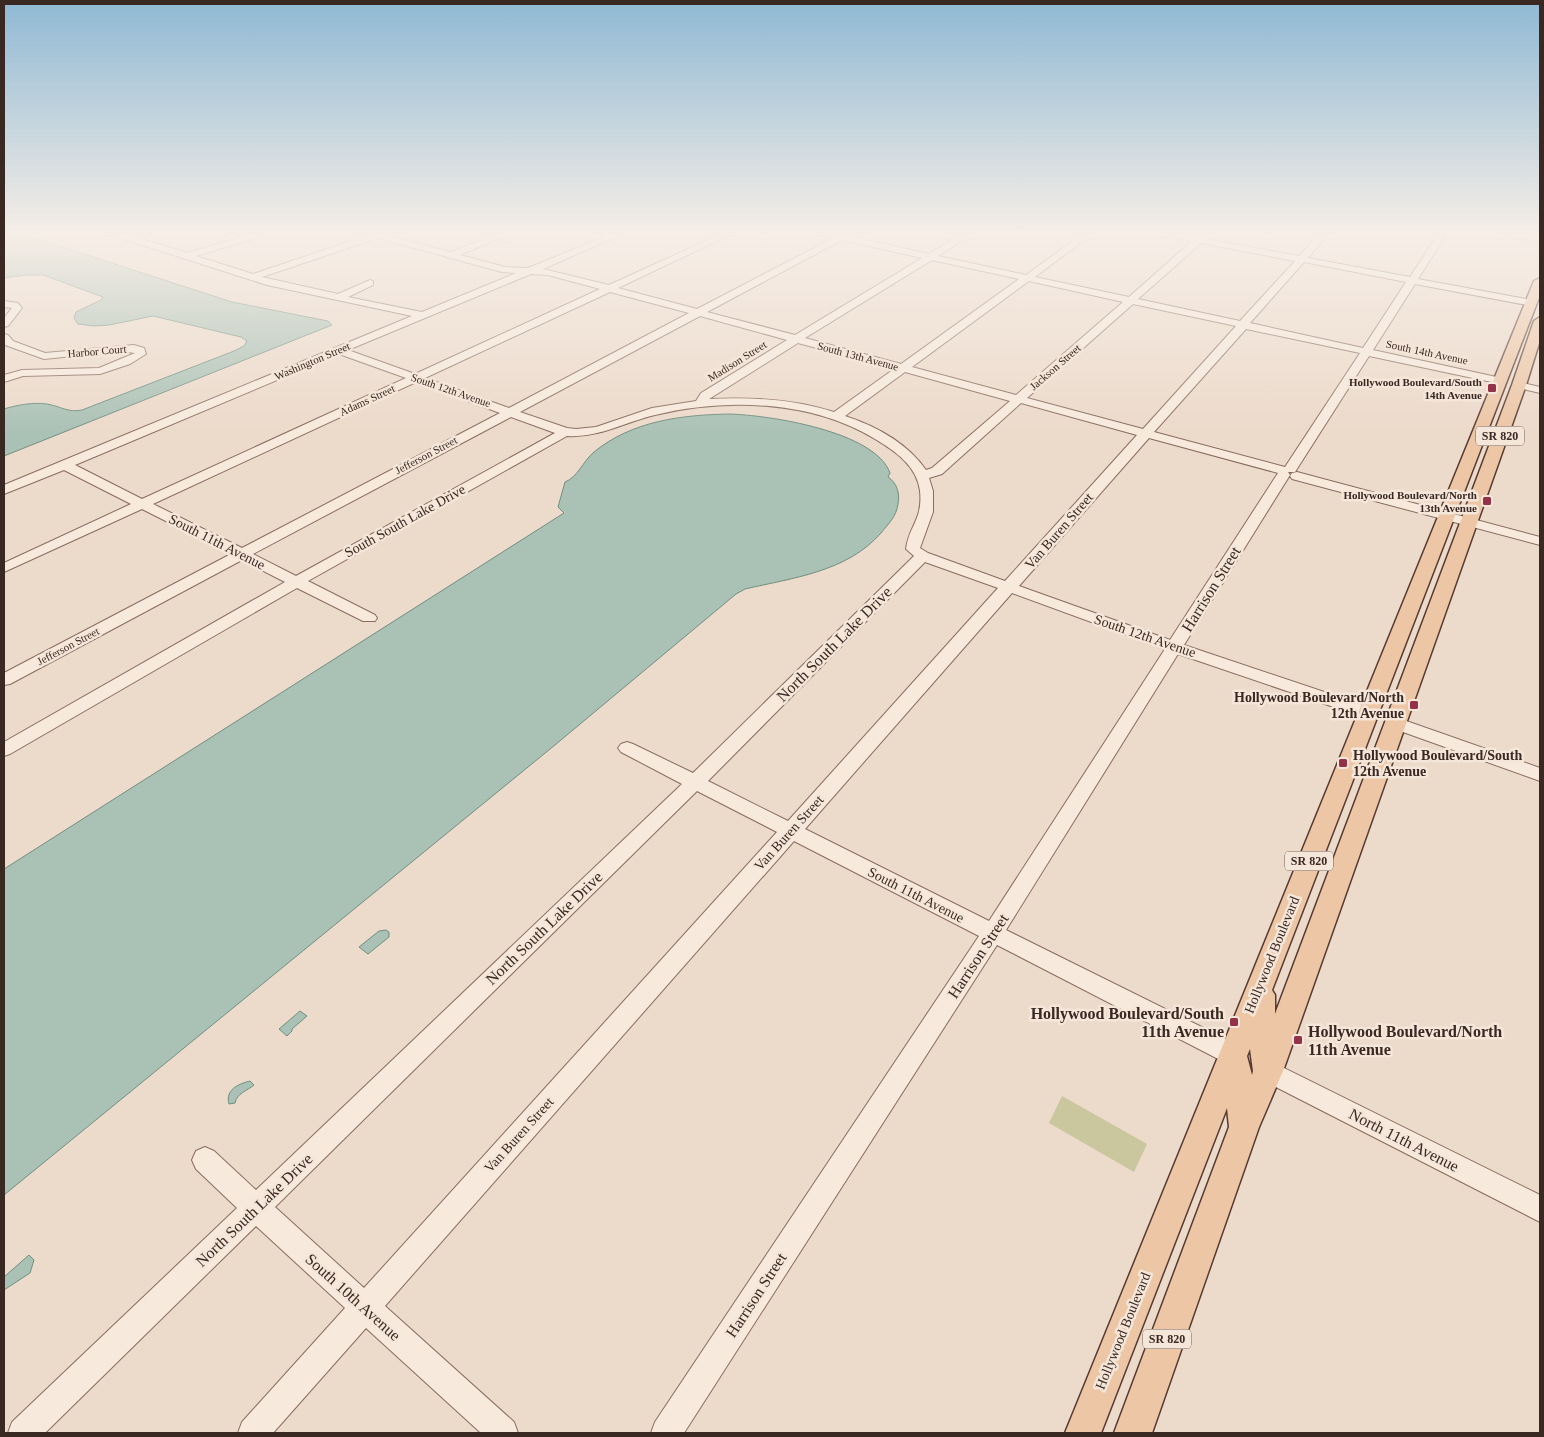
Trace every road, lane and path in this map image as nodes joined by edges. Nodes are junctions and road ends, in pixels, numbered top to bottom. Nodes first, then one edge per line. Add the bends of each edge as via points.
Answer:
1 (354, 300) edge
2 (456, 300) edge
3 (584, 300) edge
4 (655, 300) edge
5 (722, 300) edge
6 (859, 300) edge
7 (996, 300) edge
8 (1130, 300) joint
9 (1265, 300) edge
10 (1399, 300) edge
11 (1538, 301) edge
12 (4, 304) edge
13 (699, 312) junction
14 (420, 315) junction
15 (4, 324) edge
16 (1243, 325) junction
17 (4, 337) edge
18 (796, 339) junction
19 (337, 350) junction
20 (1366, 352) junction
21 (904, 368) junction
22 (415, 378) junction
23 (4, 379) edge
24 (1510, 383) junction
25 (1540, 390) edge
26 (1018, 399) junction
27 (701, 403) junction
28 (509, 411) junction
29 (837, 416) junction
30 (565, 432) junction
31 (1144, 434) junction
32 (64, 465) junction
33 (1288, 472) junction
34 (922, 476) junction
35 (4, 490) edge
36 (142, 504) junction
37 (1458, 519) junction
38 (1540, 541) edge
39 (242, 554) junction
40 (923, 556) junction
41 (4, 568) edge
42 (296, 582) junction
43 (1008, 588) junction
44 (369, 618) dead end
45 (1175, 647) junction
46 (4, 680) edge
47 (1369, 714) junction
48 (1394, 723) junction
49 (627, 748) dead end
50 (4, 750) edge
51 (1540, 775) edge
52 (694, 782) junction
53 (791, 831) junction
54 (993, 933) junction
55 (1262, 980) junction
56 (1232, 1054) junction
57 (1268, 1071) junction
58 (1244, 1127) junction
59 (206, 1160) dead end
60 (256, 1208) junction
61 (1540, 1209) edge
62 (365, 1308) junction
63 (23, 1433) edge
64 (252, 1433) edge
65 (503, 1433) edge
66 (666, 1433) edge
67 (1083, 1433) edge
68 (1133, 1433) edge

1 - 14 street
2 - 14 street, Washington Street
3 - 22 street, Adams Street
4 - 13 street, South 13th Avenue
5 - 13 street, Jefferson Street
6 - 18 street, Madison Street
7 - 21 street
8 - 16 street, South 14th Avenue
8 - 26 street, Jackson Street
9 - 16 street, Van Buren Street
10 - 20 street, Harrison Street
11 - 24 main road, Hollywood Boulevard / SR 820
12 - 15 street via 17,308
13 - 18 street, South 13th Avenue
13 - 28 street, Jefferson Street
14 - 19 street, Washington Street
16 - 20 street, South 14th Avenue
16 - 31 street, Van Buren Street
17 - 23 street, Harbor Court via 9,343 44,356 127,348 140,350 141,354 100,370 22,373
18 - 21 street, South 13th Avenue
18 - 27 street, Madison Street via 705,395
19 - 22 street, South 12th Avenue
19 - 32 street, Washington Street
20 - 24 street, South 14th Avenue
20 - 33 street, Harrison Street
21 - 26 street, South 13th Avenue
21 - 29 street
22 - 28 street, South 12th Avenue
22 - 36 street, Adams Street
24 - 25 street, South 14th Avenue
24 - 37 main road, Hollywood Boulevard / SR 820
26 - 31 street, South 13th Avenue
26 - 34 street, Jackson Street via 937,471
27 - 29 street via 779,404
27 - 30 street via 653,412 594,432
28 - 30 street, South 12th Avenue
28 - 39 street, Jefferson Street
29 - 34 street via 899,448
30 - 42 street, South South Lake Drive
31 - 33 street, South 13th Avenue
31 - 43 street, Van Buren Street
32 - 35 street, Washington Street
32 - 36 street, South 11th Avenue
33 - 37 street, South 13th Avenue
33 - 45 street, Harrison Street
34 - 40 street via 926,489 926,514 914,538 913,549
36 - 39 street, South 11th Avenue
36 - 41 street, Adams Street
37 - 38 street, South 13th Avenue
37 - 47 main road, Hollywood Boulevard / SR 820
37 - 48 main road, Hollywood Boulevard / SR 820
39 - 42 street, South 11th Avenue
39 - 46 street, Jefferson Street
40 - 43 street, South 12th Avenue
40 - 52 street, North South Lake Drive
42 - 44 street, South 11th Avenue
42 - 50 street, South South Lake Drive
43 - 45 street, South 12th Avenue
43 - 53 street, Van Buren Street
45 - 47 street, South 12th Avenue
45 - 54 street, Harrison Street
47 - 55 main road, Hollywood Boulevard / SR 820
48 - 51 street
48 - 57 main road, Hollywood Boulevard / SR 820
49 - 52 street, South 11th Avenue
52 - 53 street, South 11th Avenue
52 - 60 street, North South Lake Drive
53 - 54 street, South 11th Avenue
53 - 62 street, Van Buren Street
54 - 56 street, South 11th Avenue
54 - 66 street, Harrison Street
55 - 56 main road, Hollywood Boulevard / SR 820
55 - 57 main road via 1261,1034
56 - 58 main road via 1239,1081
56 - 67 main road, Hollywood Boulevard / SR 820
57 - 58 main road, Hollywood Boulevard / SR 820
57 - 61 street, North 11th Avenue
58 - 68 main road, Hollywood Boulevard / SR 820
59 - 60 street, South 10th Avenue
60 - 62 street, South 10th Avenue
60 - 63 street, North South Lake Drive
62 - 64 street, Van Buren Street
62 - 65 street, South 10th Avenue

